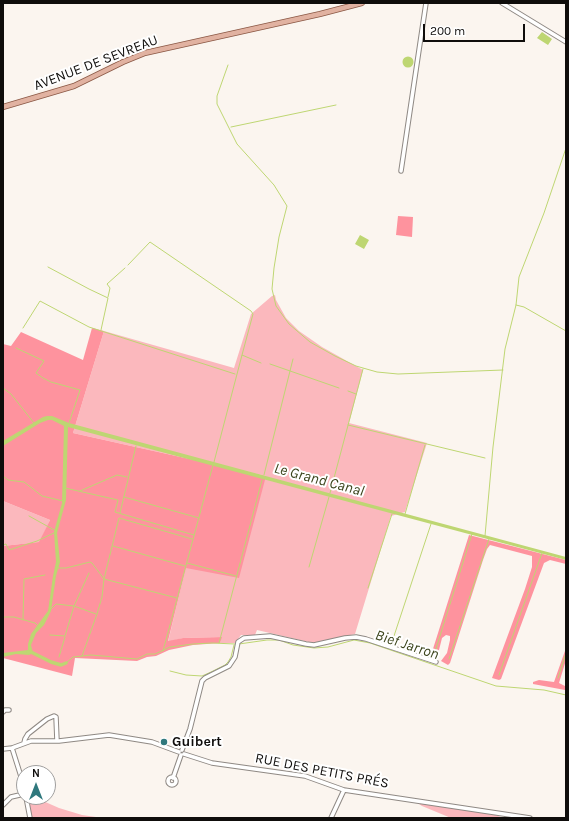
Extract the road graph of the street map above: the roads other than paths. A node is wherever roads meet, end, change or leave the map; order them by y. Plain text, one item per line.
1 (362, 3) edge
2 (426, 3) edge
3 (502, 3) edge
4 (566, 42) edge
5 (3, 107) edge
6 (401, 171) dead end
7 (436, 662) dead end
8 (9, 710) dead end
9 (3, 712) edge
10 (57, 741) junction
11 (24, 743) junction
12 (12, 748) junction
13 (3, 749) edge
14 (182, 753) junction
15 (17, 765) edge
16 (173, 778) dead end
17 (344, 790) junction
18 (16, 794) edge
19 (3, 805) edge
20 (28, 805) edge
21 (30, 818) edge
22 (331, 818) edge
23 (530, 818) edge

1 - 5 main road, AVENUE DE SEVREAU
2 - 6 street
3 - 4 street
7 - 14 street
8 - 9 street
10 - 11 street, RUE DES PETITS PRÉS
10 - 11 street
10 - 14 street, RUE DES PETITS PRÉS
11 - 12 street
12 - 13 street
12 - 15 street
14 - 16 street
14 - 17 street, RUE DES PETITS PRÉS
17 - 22 street
17 - 23 street, RUE DES PETITS PRÉS
18 - 19 street
20 - 21 street

